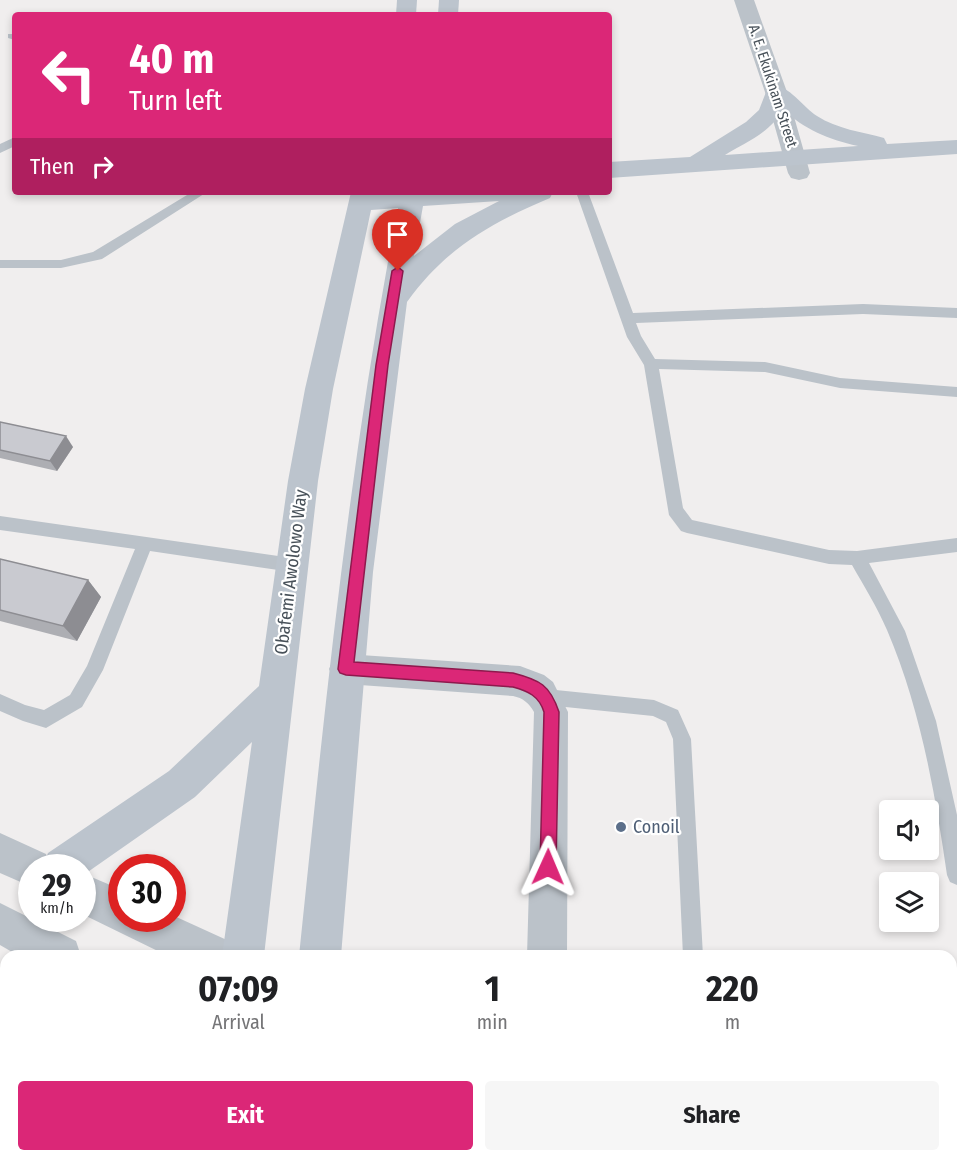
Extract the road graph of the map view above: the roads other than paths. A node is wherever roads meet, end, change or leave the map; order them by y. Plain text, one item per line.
1 (744, 0) edge
2 (776, 92) junction
3 (957, 147) edge
4 (914, 150) junction
5 (690, 165) junction
6 (798, 165) junction
7 (957, 165) edge
8 (612, 170) edge
9 (612, 185) edge
10 (196, 195) edge
11 (436, 195) edge
12 (534, 195) edge
13 (583, 195) edge
14 (412, 196) edge
15 (362, 197) edge
16 (0, 264) edge
17 (392, 303) junction
18 (957, 313) edge
19 (628, 318) junction
20 (651, 364) junction
21 (957, 392) edge
22 (0, 523) edge
23 (145, 544) junction
24 (957, 545) edge
25 (857, 558) junction
26 (292, 565) junction
27 (346, 669) junction
28 (275, 695) junction
29 (546, 697) junction
30 (0, 702) edge
31 (952, 813) edge
32 (0, 852) edge
33 (81, 854) edge
34 (18, 861) edge
35 (957, 875) edge
36 (0, 923) edge
37 (164, 932) edge
38 (50, 950) edge
39 (202, 950) edge
40 (244, 950) edge
41 (321, 950) edge
42 (546, 950) edge
43 (693, 950) edge

1 - 2 street, A. E. Ekukinam Street
2 - 4 main road
2 - 5 main road
2 - 6 street, A. E. Ekukinam Street
3 - 4 main road
4 - 6 main road
5 - 6 main road
5 - 8 main road
6 - 7 main road
6 - 9 main road
10 - 16 lane
11 - 14 main road
12 - 17 main road
13 - 19 lane
14 - 15 main road
14 - 17 main road
15 - 26 main road, Obafemi Awolowo Way
17 - 27 main road
18 - 19 lane
19 - 20 lane
20 - 21 lane
20 - 25 lane
22 - 23 lane
23 - 26 lane
23 - 30 lane
24 - 25 lane
25 - 31 lane
26 - 28 main road, Obafemi Awolowo Way
27 - 29 street
27 - 41 main road
28 - 33 main road
28 - 40 main road, Obafemi Awolowo Way
29 - 42 street
29 - 43 lane
31 - 35 lane
32 - 34 street
36 - 38 street
37 - 39 street

